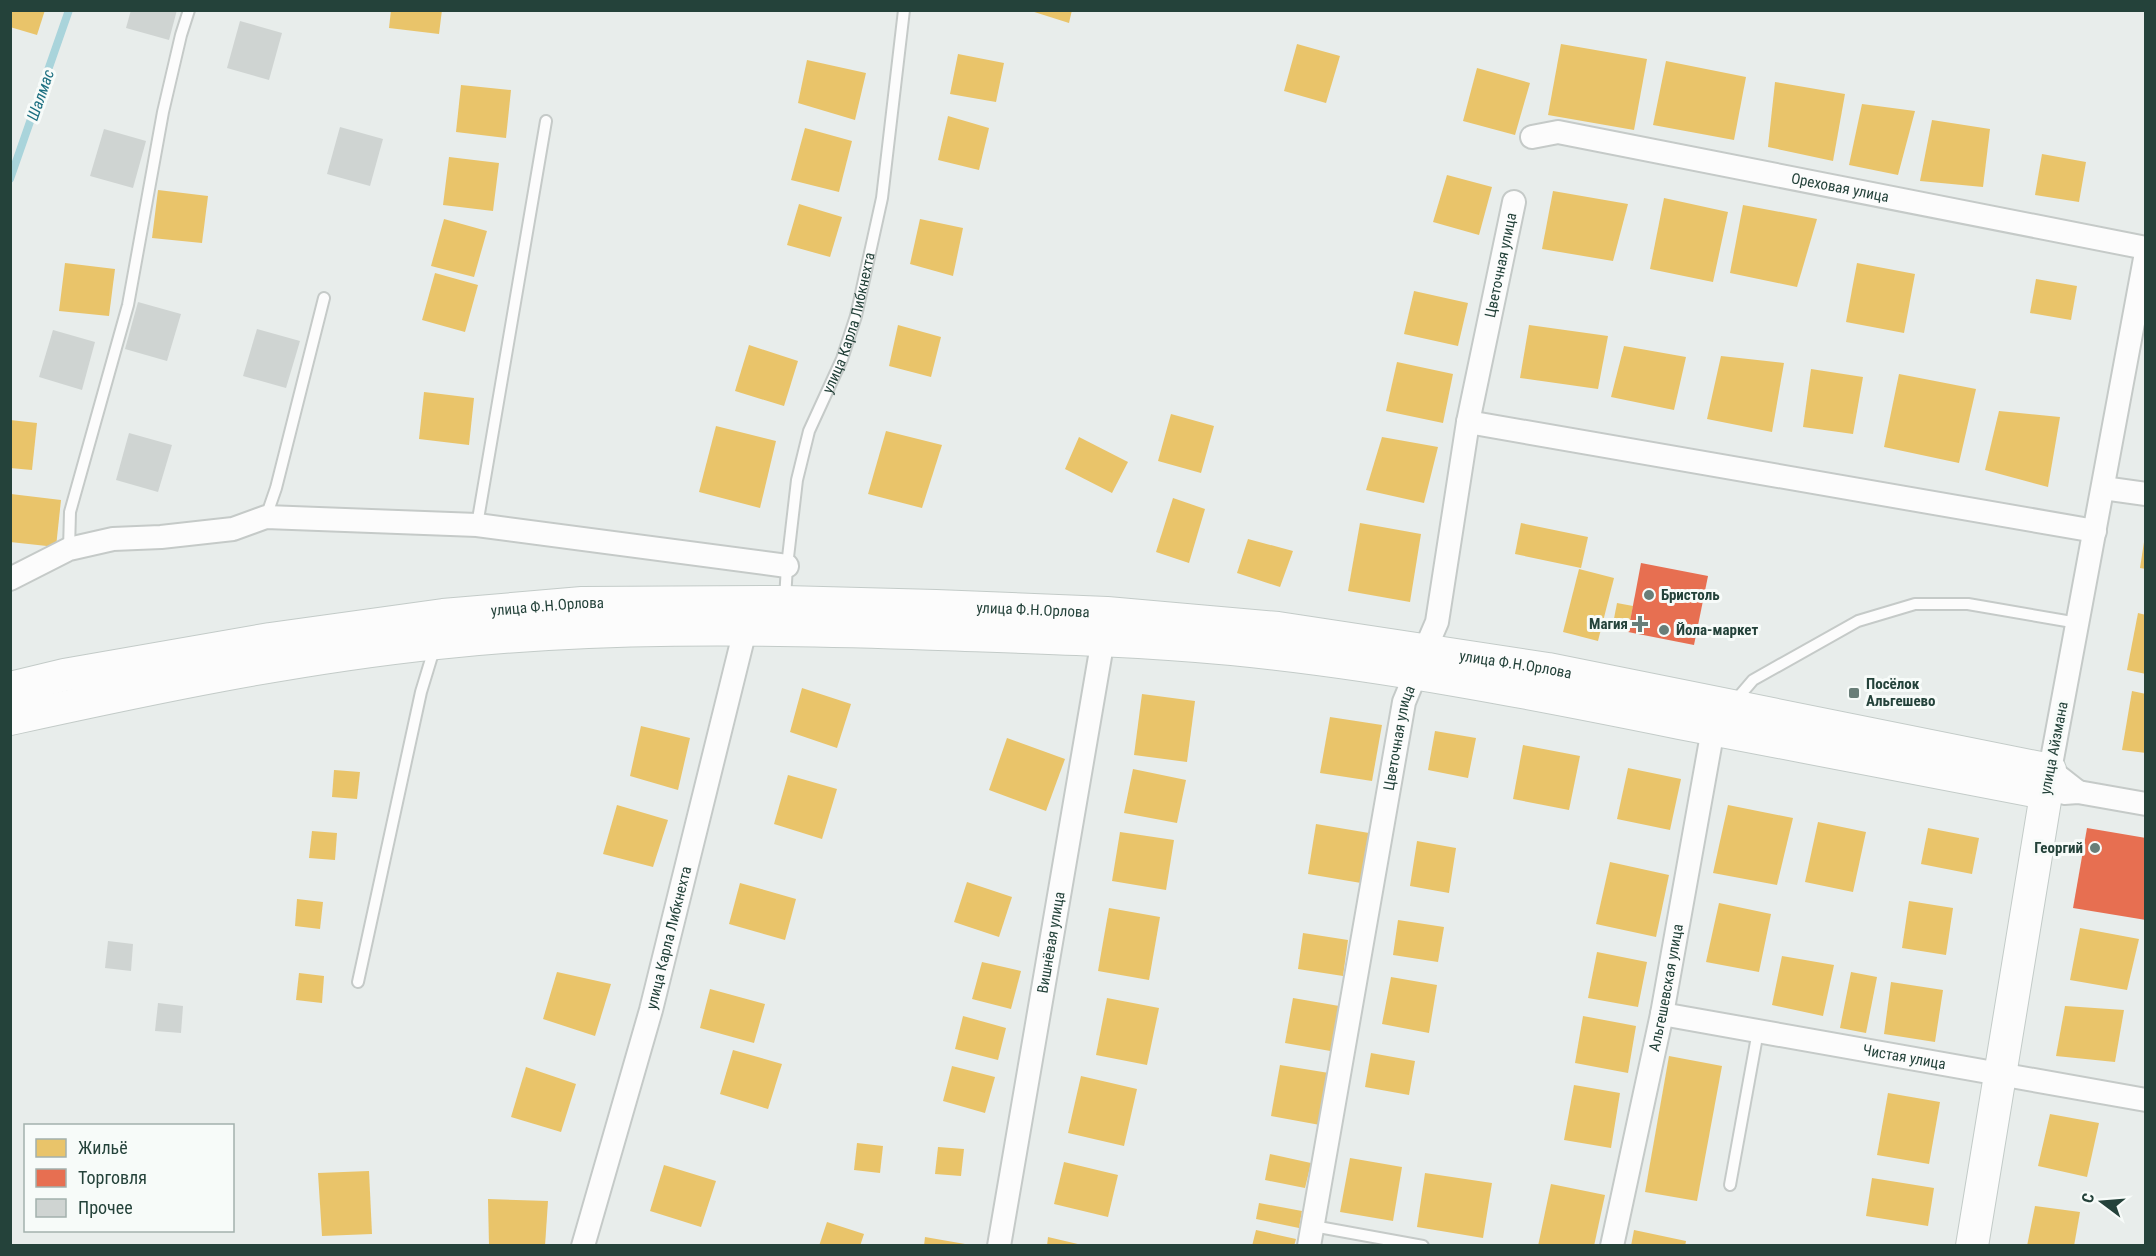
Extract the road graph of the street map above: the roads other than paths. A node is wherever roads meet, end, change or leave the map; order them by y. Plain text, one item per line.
1 (189, 10) edge
2 (904, 10) edge
3 (546, 121) dead end
4 (1532, 137) dead end
5 (1514, 202) dead end
6 (2145, 251) edge
7 (324, 298) dead end
8 (1468, 423) junction
9 (2103, 488) junction
10 (2145, 494) edge
11 (266, 517) junction
12 (477, 525) junction
13 (2095, 531) junction
14 (69, 549) junction
15 (787, 566) junction
16 (10, 579) edge
17 (745, 616) junction
18 (784, 616) junction
19 (2078, 623) junction
20 (1103, 639) junction
21 (436, 643) junction
22 (1420, 662) junction
23 (10, 688) edge
24 (1723, 717) junction
25 (10, 719) edge
26 (2048, 782) junction
27 (2145, 804) edge
28 (358, 982) dead end
29 (1662, 1014) junction
30 (1758, 1031) junction
31 (2000, 1075) junction
32 (2145, 1100) edge
33 (1730, 1185) dead end
34 (1311, 1236) edge
35 (583, 1245) edge
36 (999, 1245) edge
37 (1423, 1245) edge
38 (1612, 1245) edge
39 (1972, 1245) edge

1 - 14 lane
2 - 15 lane, улица Карла Либкнехта
3 - 12 lane
4 - 6 street, Ореховая улица
5 - 8 street, Цветочная улица
6 - 9 street, улица Айзмана
7 - 11 lane
8 - 13 street
8 - 22 street, Цветочная улица
9 - 10 street
9 - 13 street, улица Айзмана
11 - 12 street
11 - 14 street
12 - 15 street
13 - 19 street, улица Айзмана
14 - 16 street
15 - 18 lane, улица Карла Либкнехта
17 - 18 street, улица Ф.Н.Орлова
17 - 21 street, улица Ф.Н.Орлова
17 - 23 street, улица Ф.Н.Орлова
17 - 35 street, улица Карла Либкнехта
18 - 20 street, улица Ф.Н.Орлова
18 - 22 street, улица Ф.Н.Орлова
19 - 24 lane
19 - 26 street, улица Айзмана
20 - 22 street, улица Ф.Н.Орлова
20 - 36 street, Вишнёвая улица
21 - 25 street, улица Ф.Н.Орлова
21 - 28 lane
22 - 24 street, улица Ф.Н.Орлова
22 - 34 street, Цветочная улица
24 - 26 street, улица Ф.Н.Орлова
24 - 29 street, Альгешевская улица
26 - 27 street
26 - 31 street, улица Айзмана
29 - 30 street, Чистая улица
29 - 38 street, Альгешевская улица
30 - 31 street, Чистая улица
30 - 33 lane
31 - 32 street, Чистая улица
31 - 39 street, улица Айзмана
34 - 37 lane

